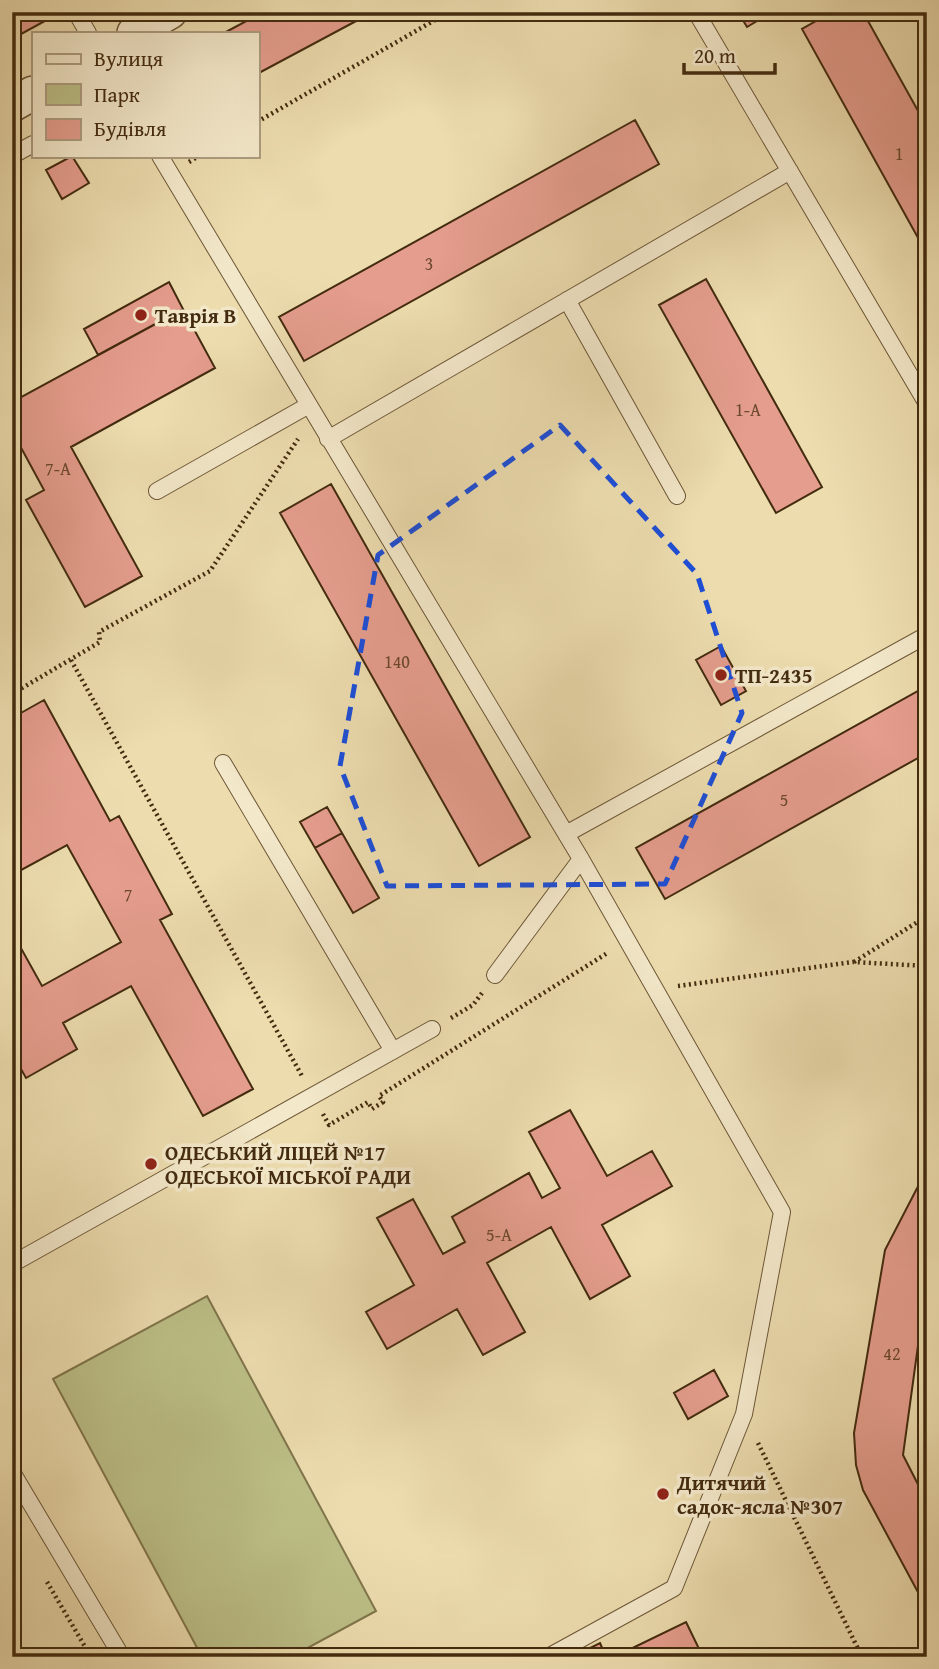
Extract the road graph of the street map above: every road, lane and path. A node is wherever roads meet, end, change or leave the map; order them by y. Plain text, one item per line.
1 (76, 12) edge
2 (170, 12) edge
3 (449, 12) edge
4 (696, 12) edge
5 (87, 32) edge
6 (136, 32) edge
7 (32, 94) edge
8 (12, 105) edge
9 (259, 121) edge
10 (32, 145) edge
11 (12, 153) edge
12 (161, 158) edge
13 (790, 171) junction
14 (567, 300) junction
15 (927, 404) edge
16 (311, 410) junction
17 (328, 439) junction
18 (157, 491) dead end
19 (677, 496) dead end
20 (927, 635) edge
21 (71, 660) junction
22 (12, 694) edge
23 (223, 763) dead end
24 (566, 834) junction
25 (581, 859) junction
26 (927, 916) edge
27 (629, 940) junction
28 (853, 962) junction
29 (927, 966) edge
30 (495, 975) dead end
31 (657, 989) junction
32 (473, 1005) dead end
33 (464, 1011) dead end
34 (432, 1029) dead end
35 (393, 1051) junction
36 (313, 1096) junction
37 (12, 1264) edge
38 (744, 1414) junction
39 (12, 1472) edge
40 (45, 1578) dead end
41 (91, 1657) edge
42 (122, 1657) edge
43 (548, 1657) edge
44 (862, 1657) edge

1 - 5 lane
2 - 6 street
3 - 9 path
4 - 13 lane
7 - 8 street
10 - 11 lane
12 - 16 lane
13 - 14 lane
13 - 15 lane
14 - 17 lane
14 - 19 lane
16 - 17 lane
16 - 18 lane
16 - 21 path
17 - 24 lane
20 - 24 lane
21 - 22 path
21 - 36 path
23 - 35 lane
24 - 25 lane
25 - 27 lane
25 - 30 lane
26 - 28 path
27 - 31 lane
27 - 36 path
28 - 29 path
28 - 31 path
31 - 38 lane
32 - 33 path
34 - 35 lane
35 - 36 lane
36 - 37 lane
38 - 43 lane
38 - 44 path
39 - 42 lane
40 - 41 path

